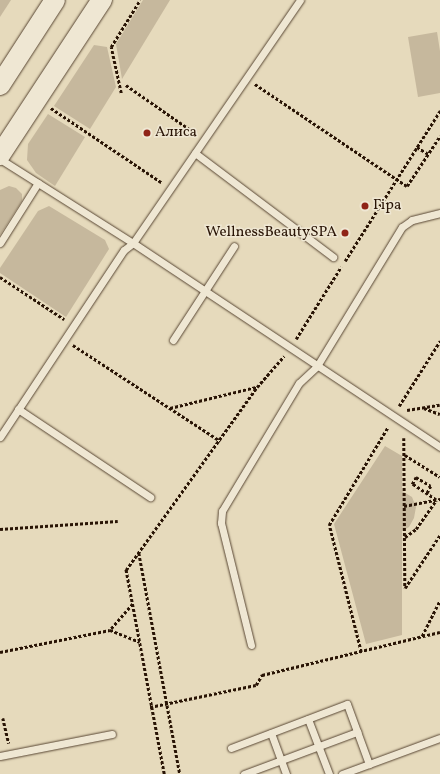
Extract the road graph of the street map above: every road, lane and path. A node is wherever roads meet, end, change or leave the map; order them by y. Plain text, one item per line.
1 (55, 0) edge
2 (102, 0) edge
3 (140, 0) edge
4 (300, 0) edge
5 (247, 79) junction
6 (0, 85) edge
7 (126, 85) dead end
8 (121, 93) dead end
9 (49, 107) dead end
10 (440, 111) edge
11 (196, 133) dead end
12 (440, 136) edge
13 (417, 147) junction
14 (195, 153) junction
15 (428, 154) junction
16 (0, 156) edge
17 (0, 159) edge
18 (396, 179) junction
19 (38, 184) junction
20 (171, 188) junction
21 (440, 213) edge
22 (0, 243) edge
23 (133, 243) junction
24 (234, 246) dead end
25 (333, 257) dead end
26 (0, 277) edge
27 (205, 292) junction
28 (66, 321) dead end
29 (64, 339) junction
30 (173, 340) dead end
31 (440, 341) edge
32 (290, 348) junction
33 (317, 366) junction
34 (257, 387) junction
35 (170, 408) junction
36 (423, 408) dead end
37 (18, 409) junction
38 (440, 414) edge
39 (394, 417) junction
40 (390, 425) junction
41 (395, 429) dead end
42 (400, 432) dead end
43 (0, 437) edge
44 (220, 441) junction
45 (440, 447) edge
46 (404, 454) junction
47 (440, 477) edge
48 (427, 494) junction
49 (150, 497) dead end
50 (440, 499) edge
51 (436, 500) junction
52 (404, 506) junction
53 (118, 521) dead end
54 (0, 529) edge
55 (440, 535) edge
56 (405, 537) junction
57 (139, 552) junction
58 (440, 600) edge
59 (133, 604) junction
60 (110, 630) junction
61 (440, 632) edge
62 (422, 636) junction
63 (140, 642) junction
64 (251, 645) dead end
65 (0, 652) edge
66 (361, 652) junction
67 (166, 704) junction
68 (150, 707) junction
69 (3, 718) dead end
70 (308, 719) junction
71 (357, 732) junction
72 (271, 733) junction
73 (112, 734) dead end
74 (440, 738) edge
75 (318, 746) junction
76 (231, 748) dead end
77 (11, 754) junction
78 (0, 756) edge
79 (281, 760) junction
80 (369, 764) junction
81 (164, 774) edge
82 (180, 774) edge
83 (244, 774) edge
84 (286, 774) edge
85 (329, 774) edge
86 (342, 774) edge

1 - 6 main road
2 - 16 main road
3 - 8 path
4 - 5 lane
5 - 14 lane
5 - 18 path
7 - 11 path
9 - 20 path
10 - 13 path
12 - 15 path
13 - 15 path
13 - 18 path
14 - 20 lane
14 - 25 lane
15 - 18 path
17 - 19 lane
18 - 32 path
19 - 22 lane
19 - 23 lane
20 - 23 lane
21 - 33 lane
23 - 27 lane
23 - 29 lane
24 - 27 lane
26 - 28 path
27 - 30 lane
27 - 32 lane
29 - 35 path
29 - 37 lane
31 - 39 path
32 - 33 lane
32 - 34 path
33 - 39 lane
33 - 64 lane
34 - 35 path
34 - 44 path
35 - 44 path
36 - 38 path
37 - 43 lane
37 - 49 lane
39 - 40 path
39 - 45 lane
40 - 41 path
40 - 66 path
42 - 46 path
44 - 57 path
46 - 47 path
46 - 52 path
48 - 48 path
48 - 51 path
50 - 51 path
51 - 52 path
51 - 56 path
52 - 56 path
53 - 54 path
55 - 56 path
57 - 59 path
57 - 67 path
58 - 62 path
59 - 60 path
59 - 63 path
60 - 63 path
60 - 65 path
61 - 62 path
62 - 66 path
63 - 68 path
66 - 67 path
67 - 68 path
67 - 82 path
68 - 81 path
69 - 77 path
70 - 71 lane
70 - 72 lane
70 - 75 lane
71 - 75 lane
71 - 80 lane
72 - 76 lane
72 - 79 lane
73 - 77 lane
74 - 80 lane
75 - 79 lane
75 - 85 lane
77 - 78 lane
79 - 83 lane
79 - 84 lane
80 - 86 lane

